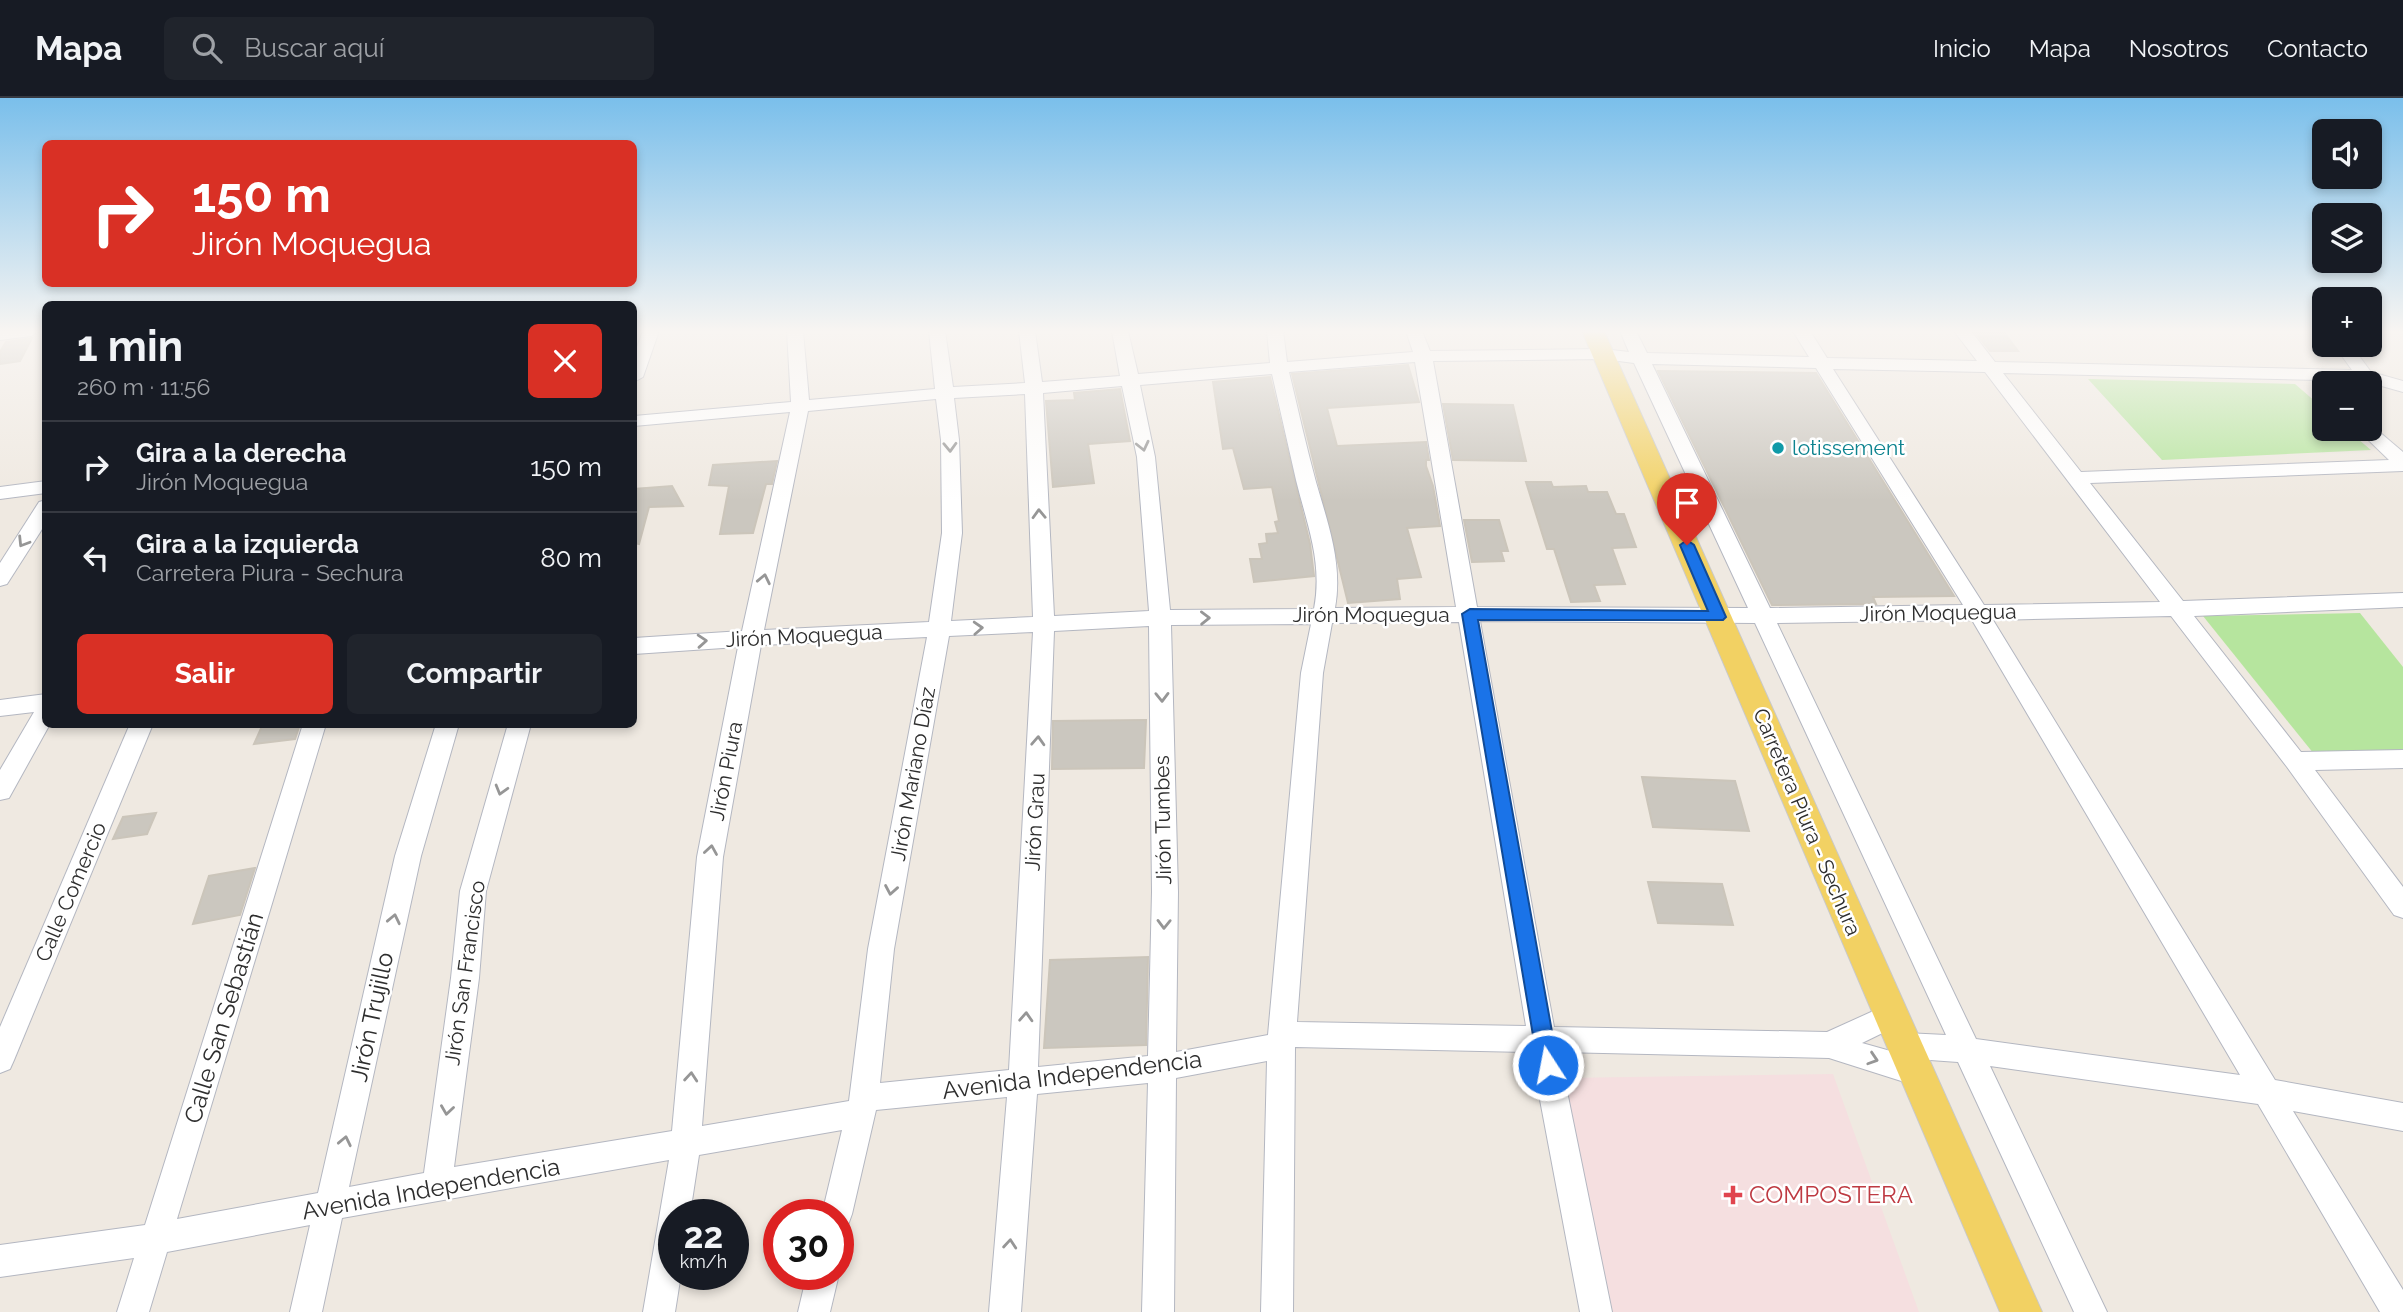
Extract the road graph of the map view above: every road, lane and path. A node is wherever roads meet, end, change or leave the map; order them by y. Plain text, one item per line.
1 (799, 388) edge
2 (945, 388) edge
3 (1034, 388) junction
4 (1038, 388) edge
5 (1130, 388) edge
6 (1284, 388) edge
7 (1428, 388) edge
8 (1618, 388) edge
9 (1654, 388) edge
10 (1837, 388) edge
11 (2005, 388) edge
12 (946, 393) junction
13 (800, 407) junction
14 (637, 421) edge
15 (2379, 441) edge
16 (2403, 463) edge
17 (2076, 478) junction
18 (42, 488) edge
19 (0, 493) edge
20 (42, 512) edge
21 (0, 579) edge
22 (2403, 600) edge
23 (2176, 609) junction
24 (1978, 612) junction
25 (1470, 614) junction
26 (1323, 615) junction
27 (1764, 616) junction
28 (1718, 617) junction
29 (1160, 618) junction
30 (1044, 624) junction
31 (939, 629) junction
32 (751, 638) junction
33 (637, 646) edge
34 (42, 703) edge
35 (0, 708) edge
36 (42, 718) edge
37 (140, 728) edge
38 (314, 728) edge
39 (447, 728) edge
40 (519, 728) edge
41 (2403, 759) edge
42 (2295, 761) junction
43 (0, 792) edge
44 (2403, 907) edge
45 (1891, 1015) junction
46 (1542, 1037) junction
47 (1281, 1040) junction
48 (1829, 1045) junction
49 (1968, 1051) junction
50 (0, 1060) edge
51 (1911, 1060) junction
52 (1161, 1068) junction
53 (1023, 1083) junction
54 (2266, 1092) junction
55 (2304, 1099) junction
56 (862, 1105) junction
57 (2403, 1106) edge
58 (2403, 1117) edge
59 (686, 1145) junction
60 (437, 1185) junction
61 (677, 1199) edge
62 (840, 1199) edge
63 (330, 1207) junction
64 (155, 1239) junction
65 (0, 1261) edge
66 (663, 1290) edge
67 (819, 1290) edge
68 (133, 1312) edge
69 (306, 1312) edge
70 (659, 1312) edge
71 (814, 1312) edge
72 (1005, 1312) edge
73 (1158, 1312) edge
74 (1277, 1312) edge
75 (1596, 1312) edge
76 (2021, 1312) edge
77 (2091, 1312) edge
78 (2398, 1312) edge

1 - 13 street, Jirón Piura
2 - 12 street, Jirón Mariano Díaz
3 - 4 street
3 - 12 street
30 -> 3 street, Jirón Grau
5 -> 29 street, Jirón Tumbes
6 - 26 street
7 - 25 street
8 - 28 main road, Carretera Piura - Sechura
9 - 27 street
10 - 24 street
11 - 17 street
12 - 13 street
12 -> 31 street, Jirón Mariano Díaz
13 - 14 street
32 -> 13 street, Jirón Piura
15 - 16 street
16 - 17 street
17 - 23 street
18 - 19 street
20 -> 21 street
22 - 23 street, Jirón Moquegua
23 - 24 street, Jirón Moquegua
23 - 42 street
24 - 27 street, Jirón Moquegua
24 - 54 street
25 - 26 street, Jirón Moquegua
25 - 28 street, Jirón Moquegua
25 - 46 street
29 -> 26 street, Jirón Moquegua
26 - 47 street
27 - 28 street, Jirón Moquegua
27 - 49 street
28 - 45 main road, Carretera Piura - Sechura
29 - 30 street, Jirón Moquegua
29 -> 52 street, Jirón Tumbes
31 -> 30 street, Jirón Moquegua
53 -> 30 street, Jirón Grau
31 - 32 street, Jirón Moquegua
31 -> 56 street, Jirón Mariano Díaz
33 -> 32 street, Jirón Moquegua
59 -> 32 street, Jirón Piura
34 - 35 street
36 - 43 street
37 - 50 street, Calle Comercio
38 - 64 street, Calle San Sebastián
63 -> 39 street, Jirón Trujillo
40 -> 60 street, Jirón San Francisco
41 - 42 street
42 - 44 street
45 - 48 street, Avenida Independencia
45 - 51 main road, Carretera Piura - Sechura
46 - 47 street, Avenida Independencia
46 - 48 street, Avenida Independencia
46 - 75 street
47 - 52 street, Avenida Independencia
47 - 74 street
48 -> 51 street, Avenida Independencia
49 - 51 street, Avenida Independencia
49 - 54 street, Avenida Independencia
49 - 77 street
51 - 76 main road, Carretera Piura - Sechura
52 - 53 street, Avenida Independencia
52 - 73 street, Jirón Tumbes
53 - 56 street, Avenida Independencia
72 -> 53 street, Jirón Grau
54 - 55 street, Avenida Independencia
54 - 78 street
55 - 57 street
55 - 58 street
56 - 59 street, Avenida Independencia
56 - 62 street, Jirón Mariano Díaz
59 - 60 street, Avenida Independencia
59 - 61 street, Jirón Piura
60 - 63 street, Avenida Independencia
63 - 64 street, Avenida Independencia
63 - 69 street, Jirón Trujillo
64 - 65 street, Avenida Independencia
64 - 68 street, Calle San Sebastián
66 - 70 street
67 - 71 street

